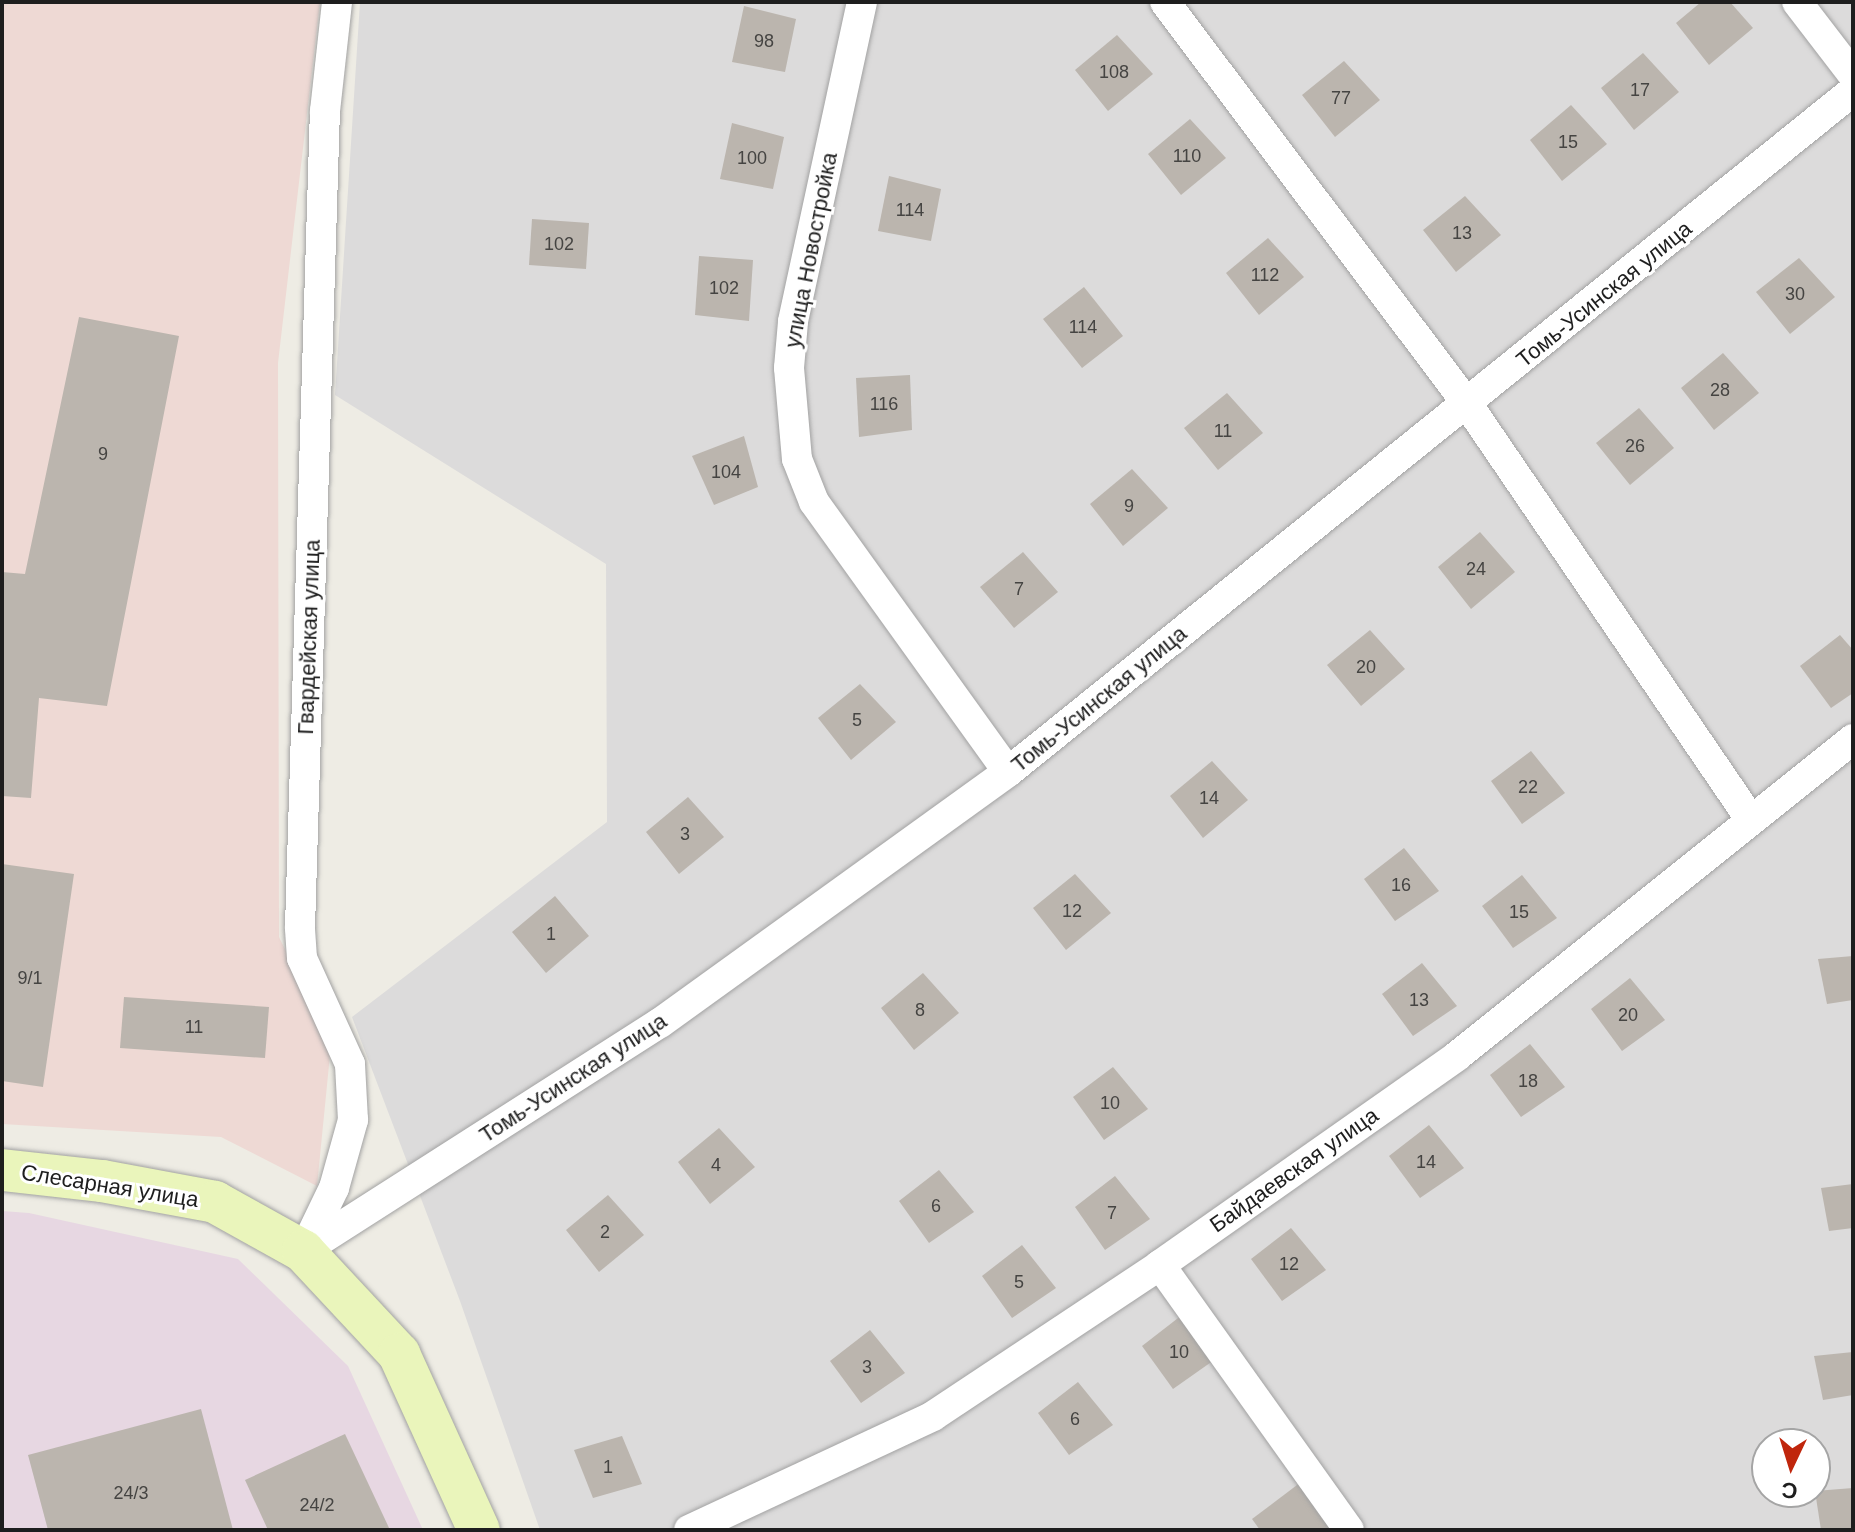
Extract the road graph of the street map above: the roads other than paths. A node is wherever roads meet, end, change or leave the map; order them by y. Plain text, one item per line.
1 (337, 2) edge
2 (862, 2) edge
3 (1165, 2) edge
4 (1797, 2) edge
5 (1853, 75) edge
6 (1853, 91) edge
7 (1468, 405) junction
8 (1853, 739) edge
9 (1008, 772) junction
10 (1751, 820) junction
11 (2, 1170) edge
12 (303, 1251) junction
13 (1160, 1265) junction
14 (479, 1530) edge
15 (689, 1530) edge
16 (1349, 1530) edge

1 - 12 street, Гвардейская улица
2 - 9 street, улица Новостройка
3 - 7 street
4 - 5 street
6 - 7 street, Томь-Усинская улица
7 - 9 street, Томь-Усинская улица
7 - 10 street
8 - 10 street, Байдаевская улица
9 - 12 street, Томь-Усинская улица
10 - 13 street, Байдаевская улица
11 - 12 main road, Слесарная улица
12 - 14 main road, Слесарная улица
13 - 15 street, Байдаевская улица
13 - 16 street

